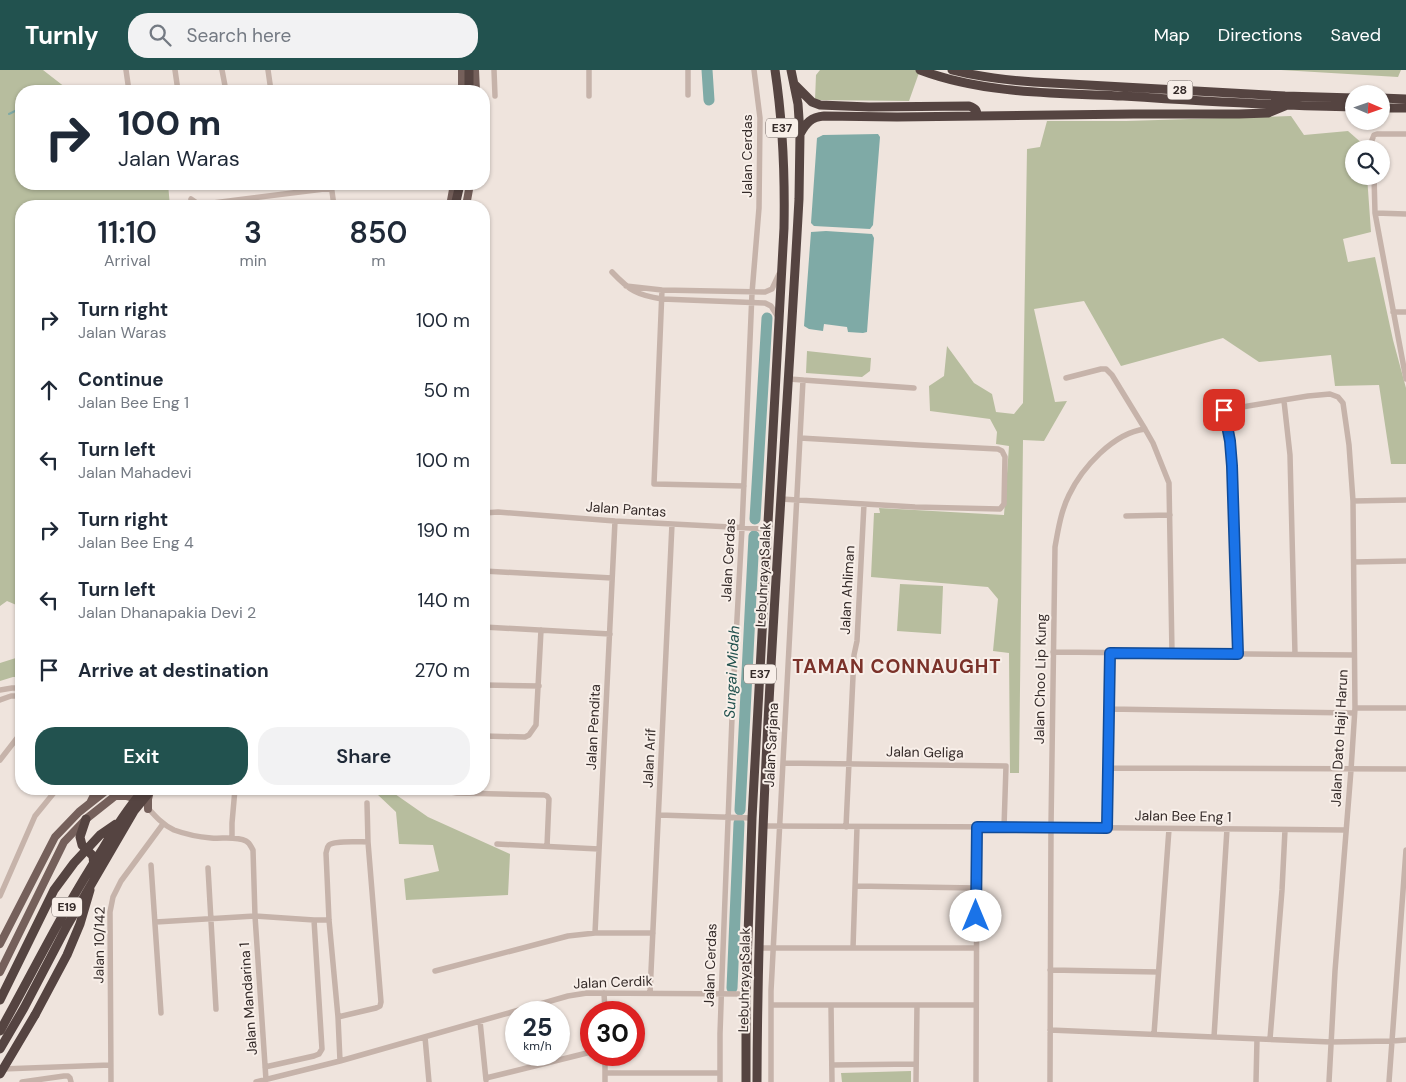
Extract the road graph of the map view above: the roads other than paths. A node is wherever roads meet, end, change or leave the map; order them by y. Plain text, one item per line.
1 (126, 70) edge
2 (175, 70) edge
3 (222, 70) edge
4 (268, 70) edge
5 (462, 70) edge
6 (468, 70) edge
7 (475, 70) edge
8 (494, 70) edge
9 (588, 70) edge
10 (688, 70) edge
11 (754, 70) edge
12 (775, 70) edge
13 (791, 70) edge
14 (920, 70) edge
15 (952, 70) edge
16 (794, 84) junction
17 (128, 85) edge
18 (177, 85) edge
19 (225, 85) edge
20 (270, 85) edge
21 (462, 85) edge
22 (468, 85) edge
23 (476, 85) edge
24 (1007, 85) junction
25 (688, 95) dead end
26 (495, 96) dead end
27 (589, 96) dead end
28 (1345, 98) edge
29 (1390, 98) edge
30 (1406, 99) edge
31 (1287, 105) junction
32 (1345, 107) edge
33 (1390, 108) edge
34 (1406, 108) edge
35 (977, 116) junction
36 (800, 134) junction
37 (1406, 134) edge
38 (1372, 140) edge
39 (1374, 185) edge
40 (303, 190) edge
41 (234, 200) edge
42 (1375, 213) junction
43 (1406, 214) edge
44 (782, 266) junction
45 (612, 272) dead end
46 (624, 286) junction
47 (662, 290) junction
48 (752, 293) junction
49 (662, 299) junction
50 (752, 302) junction
51 (1393, 312) junction
52 (1406, 312) edge
53 (779, 319) junction
54 (789, 378) junction
55 (1066, 378) dead end
56 (1406, 378) edge
57 (803, 380) junction
58 (914, 388) dead end
59 (1284, 401) junction
60 (1145, 429) junction
61 (800, 438) junction
62 (744, 486) junction
63 (781, 499) junction
64 (797, 500) junction
65 (1406, 500) edge
66 (1353, 501) junction
67 (864, 504) junction
68 (490, 513) edge
69 (1170, 515) junction
70 (1126, 516) dead end
71 (615, 521) junction
72 (672, 524) junction
73 (742, 528) junction
74 (767, 529) junction
75 (1406, 561) edge
76 (1354, 562) junction
77 (490, 571) edge
78 (612, 578) junction
79 (490, 627) edge
80 (541, 630) junction
81 (610, 634) junction
82 (1053, 652) junction
83 (1110, 653) junction
84 (1172, 653) junction
85 (1238, 654) junction
86 (1295, 654) junction
87 (1354, 654) junction
88 (490, 685) edge
89 (539, 686) junction
90 (15, 688) edge
91 (0, 690) edge
92 (15, 696) edge
93 (0, 700) edge
94 (1406, 708) edge
95 (1109, 709) junction
96 (1354, 710) junction
97 (490, 736) edge
98 (15, 741) edge
99 (0, 760) edge
100 (783, 763) junction
101 (850, 764) junction
102 (1108, 768) junction
103 (1406, 769) edge
104 (1352, 770) junction
105 (490, 794) edge
106 (52, 795) edge
107 (94, 795) edge
108 (101, 795) edge
109 (138, 795) edge
110 (138, 795) edge
111 (144, 795) edge
112 (146, 795) edge
113 (149, 795) edge
114 (235, 795) edge
115 (115, 796) joint
116 (141, 800) junction
117 (91, 803) junction
118 (367, 803) dead end
119 (148, 809) junction
120 (134, 811) junction
121 (658, 815) junction
122 (727, 817) junction
123 (752, 818) junction
124 (86, 819) junction
125 (163, 824) junction
126 (762, 826) junction
127 (780, 826) junction
128 (846, 827) junction
129 (857, 827) junction
130 (977, 827) junction
131 (1004, 827) junction
132 (1051, 827) junction
133 (1107, 828) junction
134 (1169, 828) junction
135 (1227, 829) junction
136 (1285, 830) junction
137 (1346, 830) junction
138 (232, 838) junction
139 (368, 842) junction
140 (497, 844) dead end
141 (547, 846) junction
142 (599, 849) junction
143 (1406, 850) edge
144 (151, 865) dead end
145 (208, 868) dead end
146 (855, 886) junction
147 (976, 888) junction
148 (0, 896) edge
149 (255, 916) junction
150 (211, 919) junction
151 (314, 920) junction
152 (329, 920) junction
153 (156, 922) junction
154 (595, 933) junction
155 (653, 933) junction
156 (0, 944) edge
157 (758, 948) junction
158 (774, 948) junction
159 (852, 948) junction
160 (976, 948) junction
161 (1050, 970) junction
162 (435, 971) dead end
163 (0, 972) edge
164 (1158, 972) junction
165 (604, 993) junction
166 (650, 993) junction
167 (720, 994) junction
168 (746, 994) junction
169 (0, 1000) edge
170 (604, 1001) edge
171 (771, 1005) junction
172 (831, 1005) junction
173 (917, 1005) junction
174 (976, 1005) junction
175 (216, 1009) dead end
176 (161, 1013) dead end
177 (338, 1017) junction
178 (480, 1021) junction
179 (1050, 1030) junction
180 (0, 1031) edge
181 (1154, 1034) junction
182 (425, 1037) junction
183 (1214, 1037) junction
184 (1257, 1038) junction
185 (1270, 1039) junction
186 (1406, 1040) edge
187 (1392, 1041) junction
188 (1331, 1042) junction
189 (0, 1049) edge
190 (580, 1055) edge
191 (340, 1061) junction
192 (916, 1064) junction
193 (110, 1065) junction
194 (832, 1065) junction
195 (605, 1066) edge
196 (266, 1067) junction
197 (0, 1069) edge
198 (605, 1073) junction
199 (720, 1073) junction
200 (0, 1074) edge
201 (266, 1080) junction
202 (486, 1080) edge
203 (22, 1082) edge
204 (71, 1082) edge
205 (111, 1082) edge
206 (256, 1082) edge
207 (429, 1082) edge
208 (606, 1082) edge
209 (720, 1082) edge
210 (746, 1082) edge
211 (757, 1082) edge
212 (771, 1082) edge
213 (832, 1082) edge
214 (916, 1082) edge
215 (976, 1082) edge
216 (1050, 1082) edge
217 (1256, 1082) edge
218 (1329, 1082) edge
219 (1389, 1082) edge

1 - 17 street
2 - 18 street
3 - 19 street
4 - 20 street
5 - 21 main road
6 - 22 highway
7 - 23 main road
8 - 26 street
9 - 27 street
10 - 25 street
11 - 48 street, Jalan Cerdas
12 - 44 highway, Lebuhraya Salak / E37
13 - 16 highway, Lebuhraya Salak / E37
14 - 24 highway, 28
15 - 24 highway, 28
16 - 35 highway
16 - 36 highway, Lebuhraya Salak / E37
24 - 28 highway, 28
24 - 31 highway, 28
29 - 30 highway
31 - 32 highway, 28
31 - 35 highway
33 - 34 highway
35 - 36 highway
36 - 54 highway, Lebuhraya Salak / E37
37 - 38 street
39 - 42 street
40 - 41 street
42 - 43 street
42 - 51 street
44 - 48 street
44 - 53 highway, Lebuhraya Salak / E37
45 - 46 street
46 - 47 street
46 - 49 street
47 - 48 street
47 - 49 street
48 - 50 street, Jalan Cerdas
49 - 50 street
49 - 62 street
50 - 53 street
50 - 62 street, Jalan Cerdas
51 - 52 street
51 - 56 street
53 - 74 highway, Lebuhraya Salak / E37
54 - 57 street
54 - 63 highway, Lebuhraya Salak / E37
55 - 60 street
57 - 58 street
57 - 61 street, Jalan Sarjana
59 - 66 street, Jalan Dato Haji Harun
59 - 85 street
59 - 86 street
60 - 69 street
60 - 82 street, Jalan Choo Lip Kung
61 - 64 street, Jalan Sarjana
61 - 67 street
62 - 73 street, Jalan Cerdas
63 - 64 street
63 - 126 highway, Lebuhraya Salak / E37
64 - 67 street
64 - 100 street, Jalan Sarjana
65 - 66 street
66 - 76 street, Jalan Dato Haji Harun
67 - 101 street, Jalan Ahliman
68 - 71 street, Jalan Pantas
69 - 70 street
69 - 84 street
71 - 72 street, Jalan Pantas
71 - 78 street, Jalan Pendita
72 - 73 street, Jalan Pantas
72 - 121 street, Jalan Arif
73 - 74 street, Jalan Pantas
73 - 122 street, Jalan Cerdas
74 - 123 highway, Lebuhraya Salak / E37
75 - 76 street
76 - 87 street, Jalan Dato Haji Harun
77 - 78 street
78 - 81 street, Jalan Pendita
79 - 80 street
80 - 81 street
80 - 89 street
81 - 142 street, Jalan Pendita
82 - 83 street
82 - 132 street, Jalan Choo Lip Kung
83 - 84 street
83 - 95 street
84 - 85 street
85 - 86 street
86 - 87 street
87 - 96 street, Jalan Dato Haji Harun
88 - 89 street
89 - 97 street
90 - 91 street
92 - 93 street
94 - 96 street
95 - 96 street
95 - 102 street
96 - 104 street, Jalan Dato Haji Harun
98 - 99 street
100 - 101 street, Jalan Geliga
100 - 127 street, Jalan Sarjana
101 - 128 street, Jalan Ahliman
101 - 131 street, Jalan Geliga
102 - 104 street
102 - 133 street
103 - 104 street
104 - 137 street, Jalan Dato Haji Harun
105 - 141 street
106 - 148 street
107 - 117 main road
108 - 117 main road
109 - 116 street, Jalan Mandarina 1
110 - 180 highway, E19, bridge
111 - 119 street, Jalan Mandarina 1
112 - 120 highway, E19, bridge
113 - 119 main road
114 - 138 street
115 - 116 main road
115 - 124 main road
116 - 119 street, Jalan Mandarina 1
117 - 156 main road
118 - 139 street
119 - 125 street, Jalan Mandarina 1
120 - 169 highway, bridge
120 - 189 highway, E19, bridge
121 - 122 street
121 - 155 street, Jalan Arif
122 - 123 street
122 - 167 street, Jalan Cerdas
123 - 168 highway, Lebuhraya Salak / E37
124 - 163 main road
124 - 200 highway, bridge
125 - 138 street, Jalan Mandarina 1
125 - 193 street, Jalan 10/142
126 - 127 street, Jalan Bee Eng 1
126 - 157 highway, Lebuhraya Salak / E37
127 - 128 street, Jalan Bee Eng 1
127 - 158 street, Jalan Sarjana
128 - 129 street, Jalan Bee Eng 1
129 - 130 street, Jalan Bee Eng 1
129 - 146 street
130 - 131 street, Jalan Bee Eng 1
130 - 147 street
131 - 132 street, Jalan Bee Eng 1
132 - 133 street, Jalan Bee Eng 1
132 - 161 street, Jalan Choo Lip Kung
133 - 134 street, Jalan Bee Eng 1
134 - 135 street, Jalan Bee Eng 1
134 - 164 street
135 - 136 street, Jalan Bee Eng 1
135 - 183 street
136 - 137 street, Jalan Bee Eng 1
136 - 185 street
137 - 188 street, Jalan Dato Haji Harun
138 - 149 street, Jalan Mandarina 1
139 - 152 street
139 - 177 street
140 - 141 street
141 - 142 street
142 - 154 street, Jalan Pendita
143 - 187 street
144 - 153 street
145 - 150 street
146 - 147 street
146 - 159 street
147 - 160 street
149 - 150 street
149 - 151 street
149 - 196 street, Jalan Mandarina 1
150 - 153 street
150 - 175 street
151 - 152 street
151 - 196 street
152 - 177 street
153 - 176 street
154 - 155 street
154 - 162 street
155 - 166 street, Jalan Arif
157 - 158 street
157 - 211 highway, Lebuhraya Salak / E37
158 - 159 street
158 - 171 street, Jalan Sarjana
159 - 160 street
160 - 174 street
161 - 164 street
161 - 179 street, Jalan Choo Lip Kung
164 - 181 street
165 - 166 street, Jalan Cerdik
165 - 170 street
165 - 178 street, Jalan Cerdik
166 - 167 street, Jalan Cerdik
167 - 168 street, Jalan Cerdik
167 - 199 street, Jalan Cerdas
168 - 210 highway, Lebuhraya Salak / E37
171 - 172 street
171 - 212 street, Jalan Sarjana
172 - 173 street
172 - 194 street
173 - 174 street
173 - 192 street
174 - 215 street
177 - 191 street
178 - 182 street, Jalan Cerdik
178 - 202 street
179 - 181 street
179 - 216 street, Jalan Choo Lip Kung
181 - 183 street
182 - 191 street
182 - 207 street
183 - 184 street
184 - 185 street
184 - 217 street
185 - 188 street
186 - 187 street
187 - 188 street
187 - 219 street
188 - 218 street, Jalan Dato Haji Harun
190 - 202 street
191 - 201 street
192 - 194 street
192 - 214 street
193 - 197 street
193 - 205 street, Jalan 10/142
194 - 213 street
195 - 198 street
196 - 201 street, Jalan Mandarina 1
198 - 199 street
198 - 208 street
199 - 209 street, Jalan Cerdas
201 - 206 street
203 - 204 street

